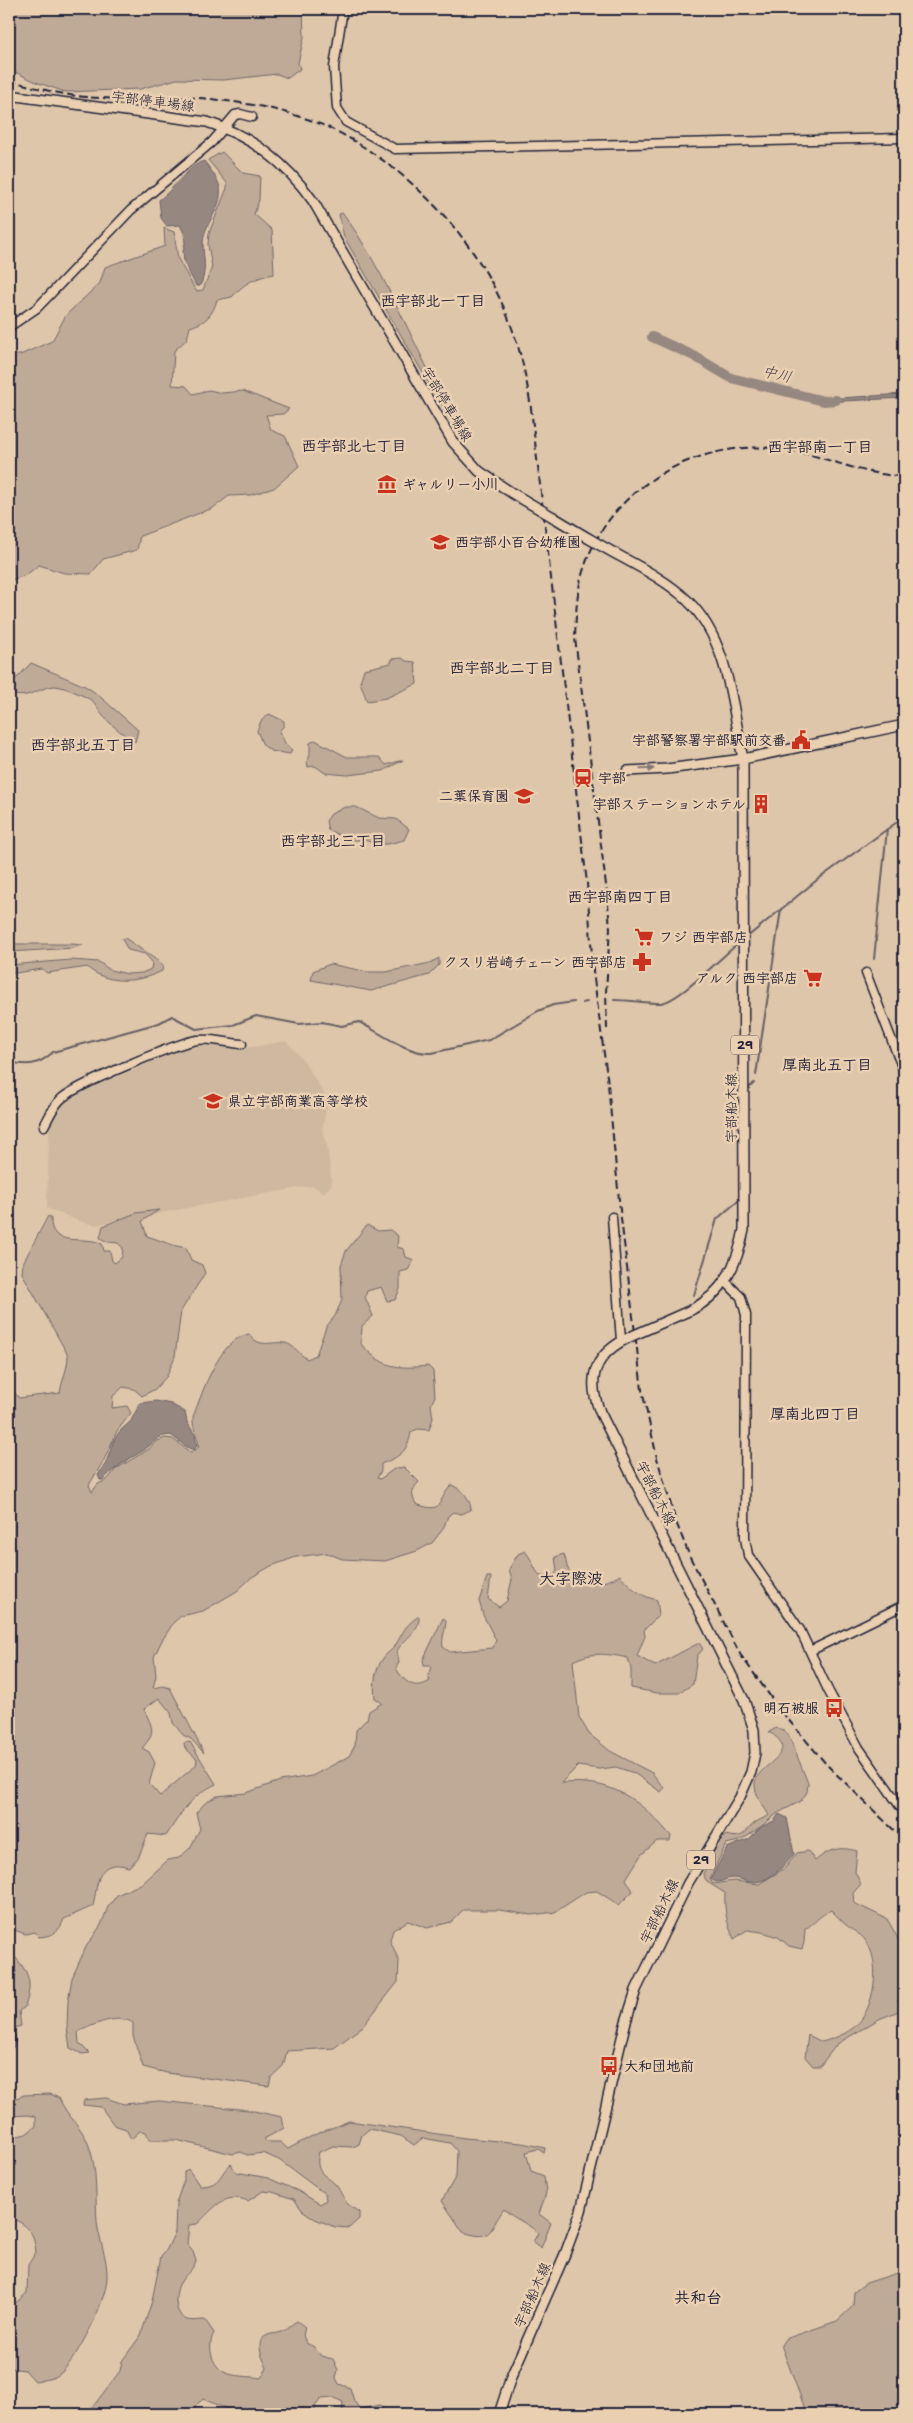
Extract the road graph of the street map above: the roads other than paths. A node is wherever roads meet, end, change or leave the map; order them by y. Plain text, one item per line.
1 (343, 9) edge
2 (9, 95) edge
3 (252, 116) dead end
4 (225, 128) junction
5 (904, 138) edge
6 (9, 327) edge
7 (904, 725) edge
8 (743, 759) junction
9 (627, 770) dead end
10 (866, 973) dead end
11 (242, 1044) dead end
12 (904, 1072) edge
13 (44, 1126) dead end
14 (612, 1217) dead end
15 (726, 1282) junction
16 (621, 1340) junction
17 (904, 1605) edge
18 (810, 1651) junction
19 (904, 1812) edge
20 (499, 2414) edge

1 - 5 street
2 - 4 main road, 宇部停車場線
3 - 4 street
4 - 6 street
4 - 8 main road, 宇部停車場線, bridge
7 - 8 main road
9 -> 8 main road
8 - 15 main road, 宇部船木線 / 29
10 - 12 street
11 - 13 street
14 - 16 street
15 - 16 main road, 宇部船木線 / 29, bridge
15 - 18 street
16 - 20 main road, 宇部船木線 / 29
17 - 18 street
18 - 19 street

